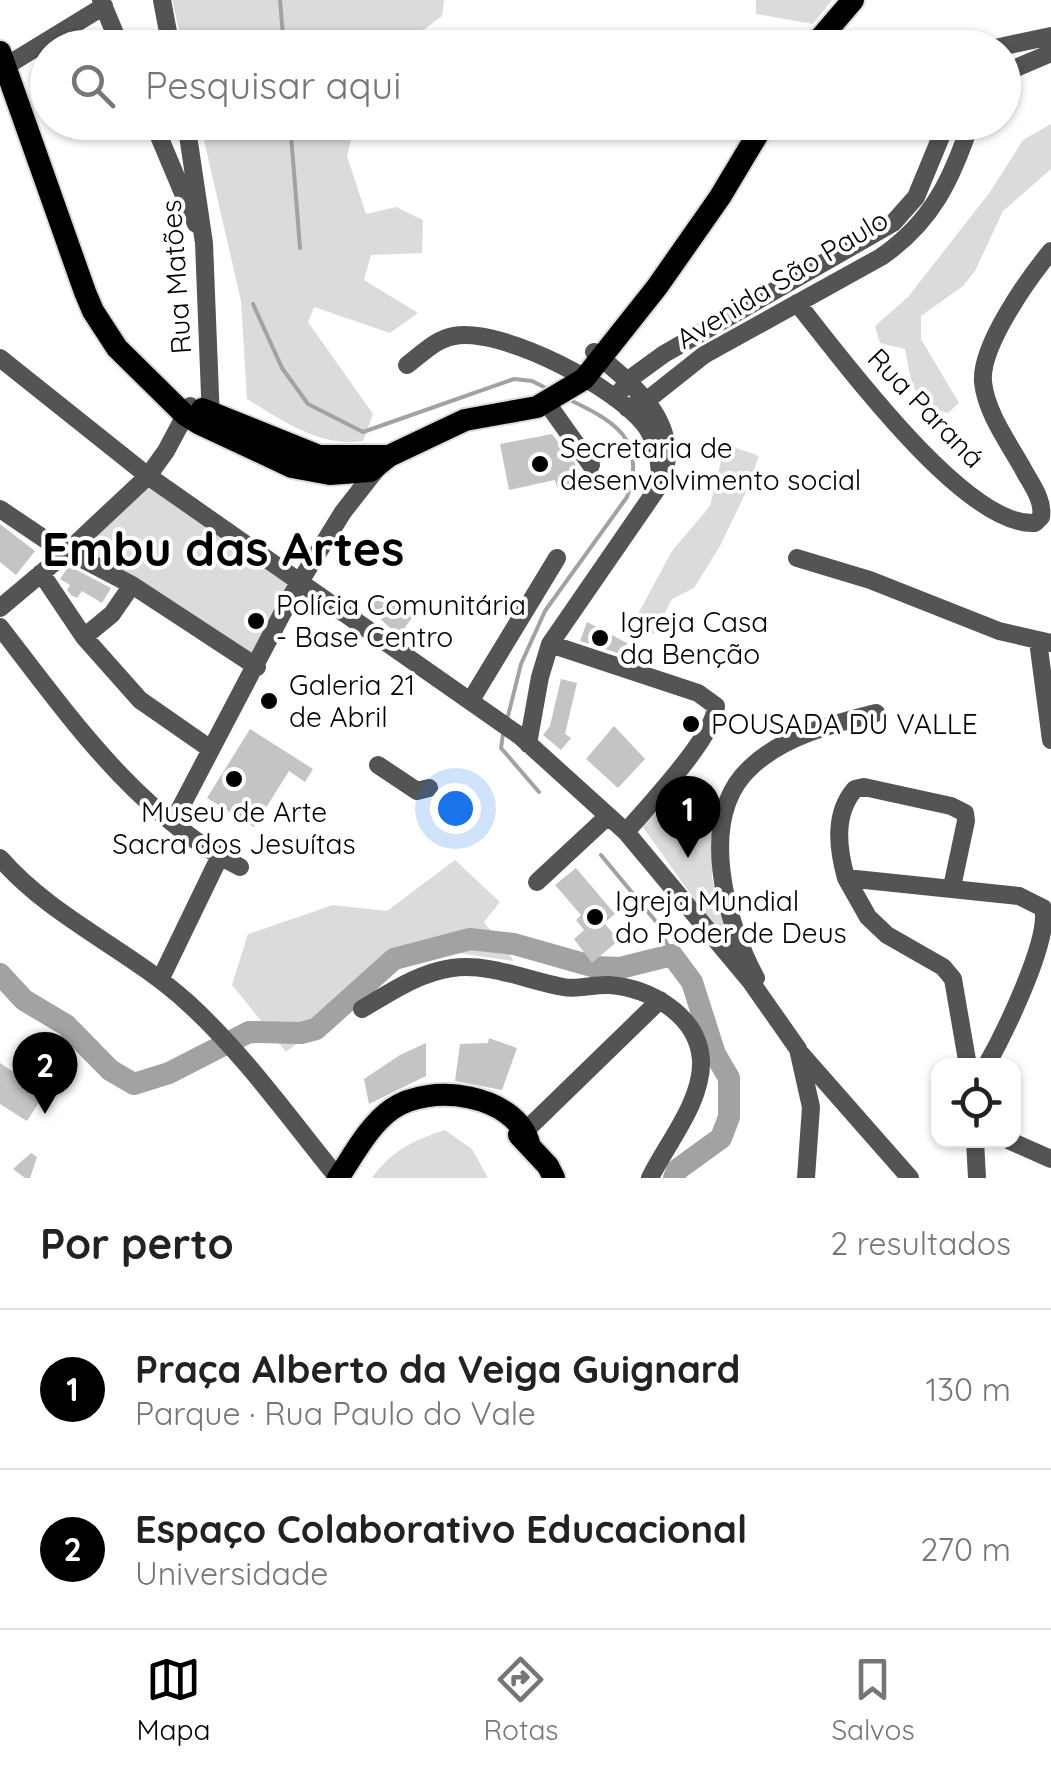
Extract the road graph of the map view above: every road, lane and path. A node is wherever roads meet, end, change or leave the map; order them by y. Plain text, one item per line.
1 (162, 0) edge
2 (852, 0) edge
3 (102, 3) edge
4 (54, 30) edge
5 (114, 30) edge
6 (168, 30) edge
7 (827, 30) edge
8 (1051, 36) edge
9 (1021, 42) edge
10 (30, 44) edge
11 (1051, 53) edge
12 (3, 59) edge
13 (1021, 66) edge
14 (161, 140) edge
15 (189, 140) edge
16 (754, 140) edge
17 (940, 140) edge
18 (964, 140) edge
19 (204, 243) junction
20 (1051, 252) edge
21 (797, 303) junction
22 (602, 351) junction
23 (0, 358) edge
24 (408, 364) dead end
25 (627, 382) junction
26 (566, 389) junction
27 (646, 401) junction
28 (621, 403) junction
29 (190, 414) junction
30 (384, 461) junction
31 (590, 464) dead end
32 (148, 476) junction
33 (661, 484) junction
34 (0, 509) edge
35 (69, 550) junction
36 (557, 558) dead end
37 (797, 558) dead end
38 (41, 573) junction
39 (301, 582) junction
40 (132, 585) junction
41 (0, 608) edge
42 (0, 627) edge
43 (84, 637) junction
44 (1045, 642) edge
45 (550, 644) junction
46 (257, 668) junction
47 (471, 700) junction
48 (876, 712) dead end
49 (524, 740) junction
50 (1051, 740) edge
51 (209, 748) junction
52 (378, 766) dead end
53 (429, 788) dead end
54 (608, 816) junction
55 (173, 822) junction
56 (626, 832) junction
57 (220, 856) junction
58 (0, 858) edge
59 (240, 866) dead end
60 (846, 878) junction
61 (537, 882) dead end
62 (952, 887) junction
63 (1047, 905) edge
64 (160, 980) junction
65 (660, 1000) junction
66 (362, 1009) dead end
67 (776, 1016) junction
68 (798, 1050) junction
69 (967, 1058) edge
70 (990, 1058) edge
71 (525, 1136) junction
72 (1021, 1146) edge
73 (976, 1148) edge
74 (1051, 1160) edge
75 (338, 1178) edge
76 (554, 1178) edge
77 (650, 1178) edge
78 (806, 1178) edge
79 (910, 1178) edge
80 (978, 1178) edge

1 - 6 street
2 - 7 main road
3 - 4 street
3 - 5 street
8 - 9 street
10 - 12 street
11 - 13 street
12 - 29 main road
14 - 19 street
15 - 19 street, Rua Matões
16 - 22 main road
17 - 25 street, Avenida São Paulo
18 - 21 street, Avenida São Paulo
19 - 29 street, Rua Matões
20 - 21 street, Rua Paraná
21 - 27 street, Avenida São Paulo
22 - 25 street
22 - 26 main road
23 - 32 street
24 - 26 street
25 - 27 street
25 - 28 street, Avenida São Paulo
26 - 28 street
26 - 30 main road
26 - 31 street
27 - 28 street, Avenida São Paulo
27 - 33 street
28 - 33 street
29 - 30 main road
29 - 32 street
30 - 39 street
32 - 35 street
32 - 39 street
33 - 45 street
34 - 35 street
35 - 38 street
35 - 40 street
36 - 47 street
37 - 44 street
38 - 41 street
38 - 43 street
39 - 46 street
39 - 47 street
40 - 43 street
40 - 46 street
42 - 55 street
43 - 51 street
44 - 50 street
45 - 49 street
45 - 56 street
46 - 51 street
47 - 49 street
48 - 67 street
49 - 54 street
51 - 55 street
52 - 53 street
54 - 56 street
54 - 61 street
55 - 57 street
56 - 67 street
57 - 59 street
57 - 64 street
58 - 64 street
60 - 62 street
60 - 62 street
60 - 69 street
62 - 63 street
63 - 70 street
64 - 75 street
65 - 66 street
65 - 71 street
65 - 77 street
67 - 68 street
68 - 78 street
68 - 79 street
71 - 75 main road
71 - 76 main road
72 - 74 street
73 - 80 street

